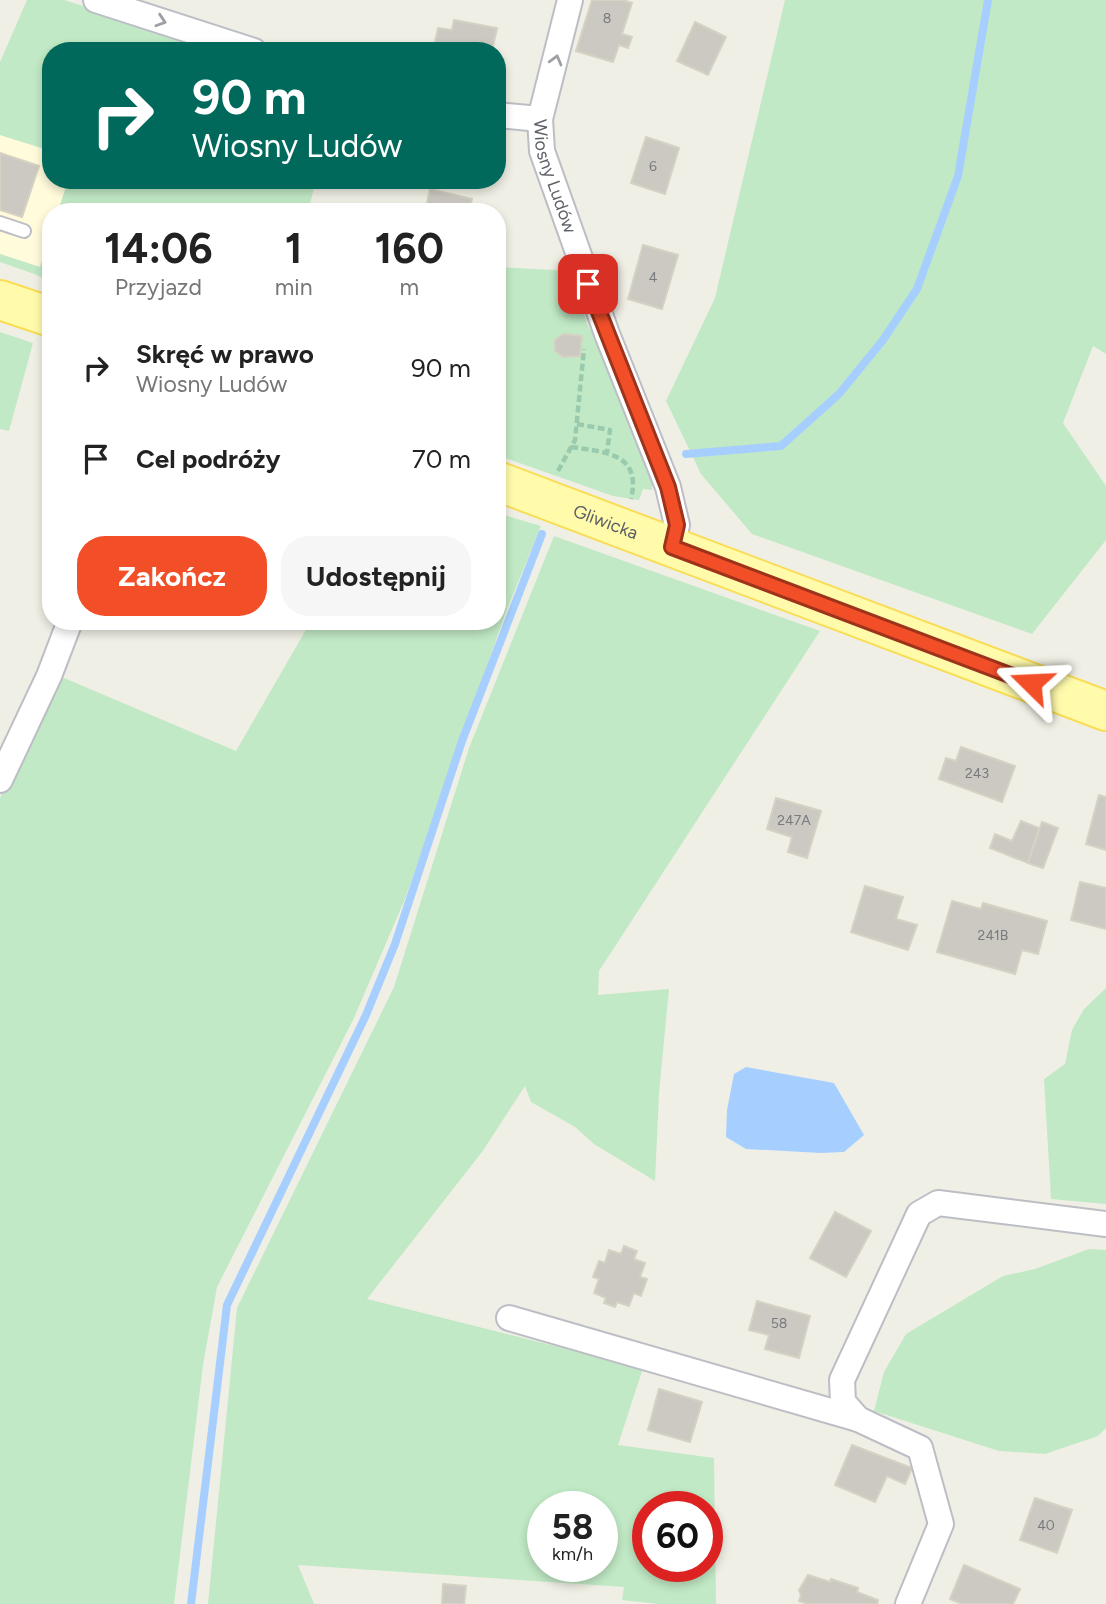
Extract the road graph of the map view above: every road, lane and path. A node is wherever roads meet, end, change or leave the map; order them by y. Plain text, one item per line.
1 (96, 0) edge
2 (570, 0) edge
3 (226, 42) edge
4 (506, 117) edge
5 (540, 119) junction
6 (0, 223) edge
7 (24, 230) dead end
8 (0, 300) edge
9 (42, 314) edge
10 (607, 334) junction
11 (577, 424) junction
12 (571, 447) junction
13 (607, 452) junction
14 (555, 476) dead end
15 (506, 484) edge
16 (629, 509) dead end
17 (672, 547) junction
18 (67, 630) edge
19 (1106, 711) edge
20 (0, 780) edge
21 (1106, 1224) edge
22 (509, 1318) dead end
23 (858, 1419) junction
24 (908, 1604) edge

1 -> 3 street
5 -> 2 street, Wiosny Ludów
4 - 5 street
5 - 10 street, Wiosny Ludów
6 - 7 lane
8 - 9 main road
10 - 11 path
10 - 17 street, Wiosny Ludów
11 - 12 path
11 - 13 path
12 - 13 path
12 - 14 path
13 - 16 path
15 - 17 main road, Gliwicka
17 - 19 main road, Gliwicka
18 - 20 street
21 - 23 street
22 - 23 street
23 - 24 street

